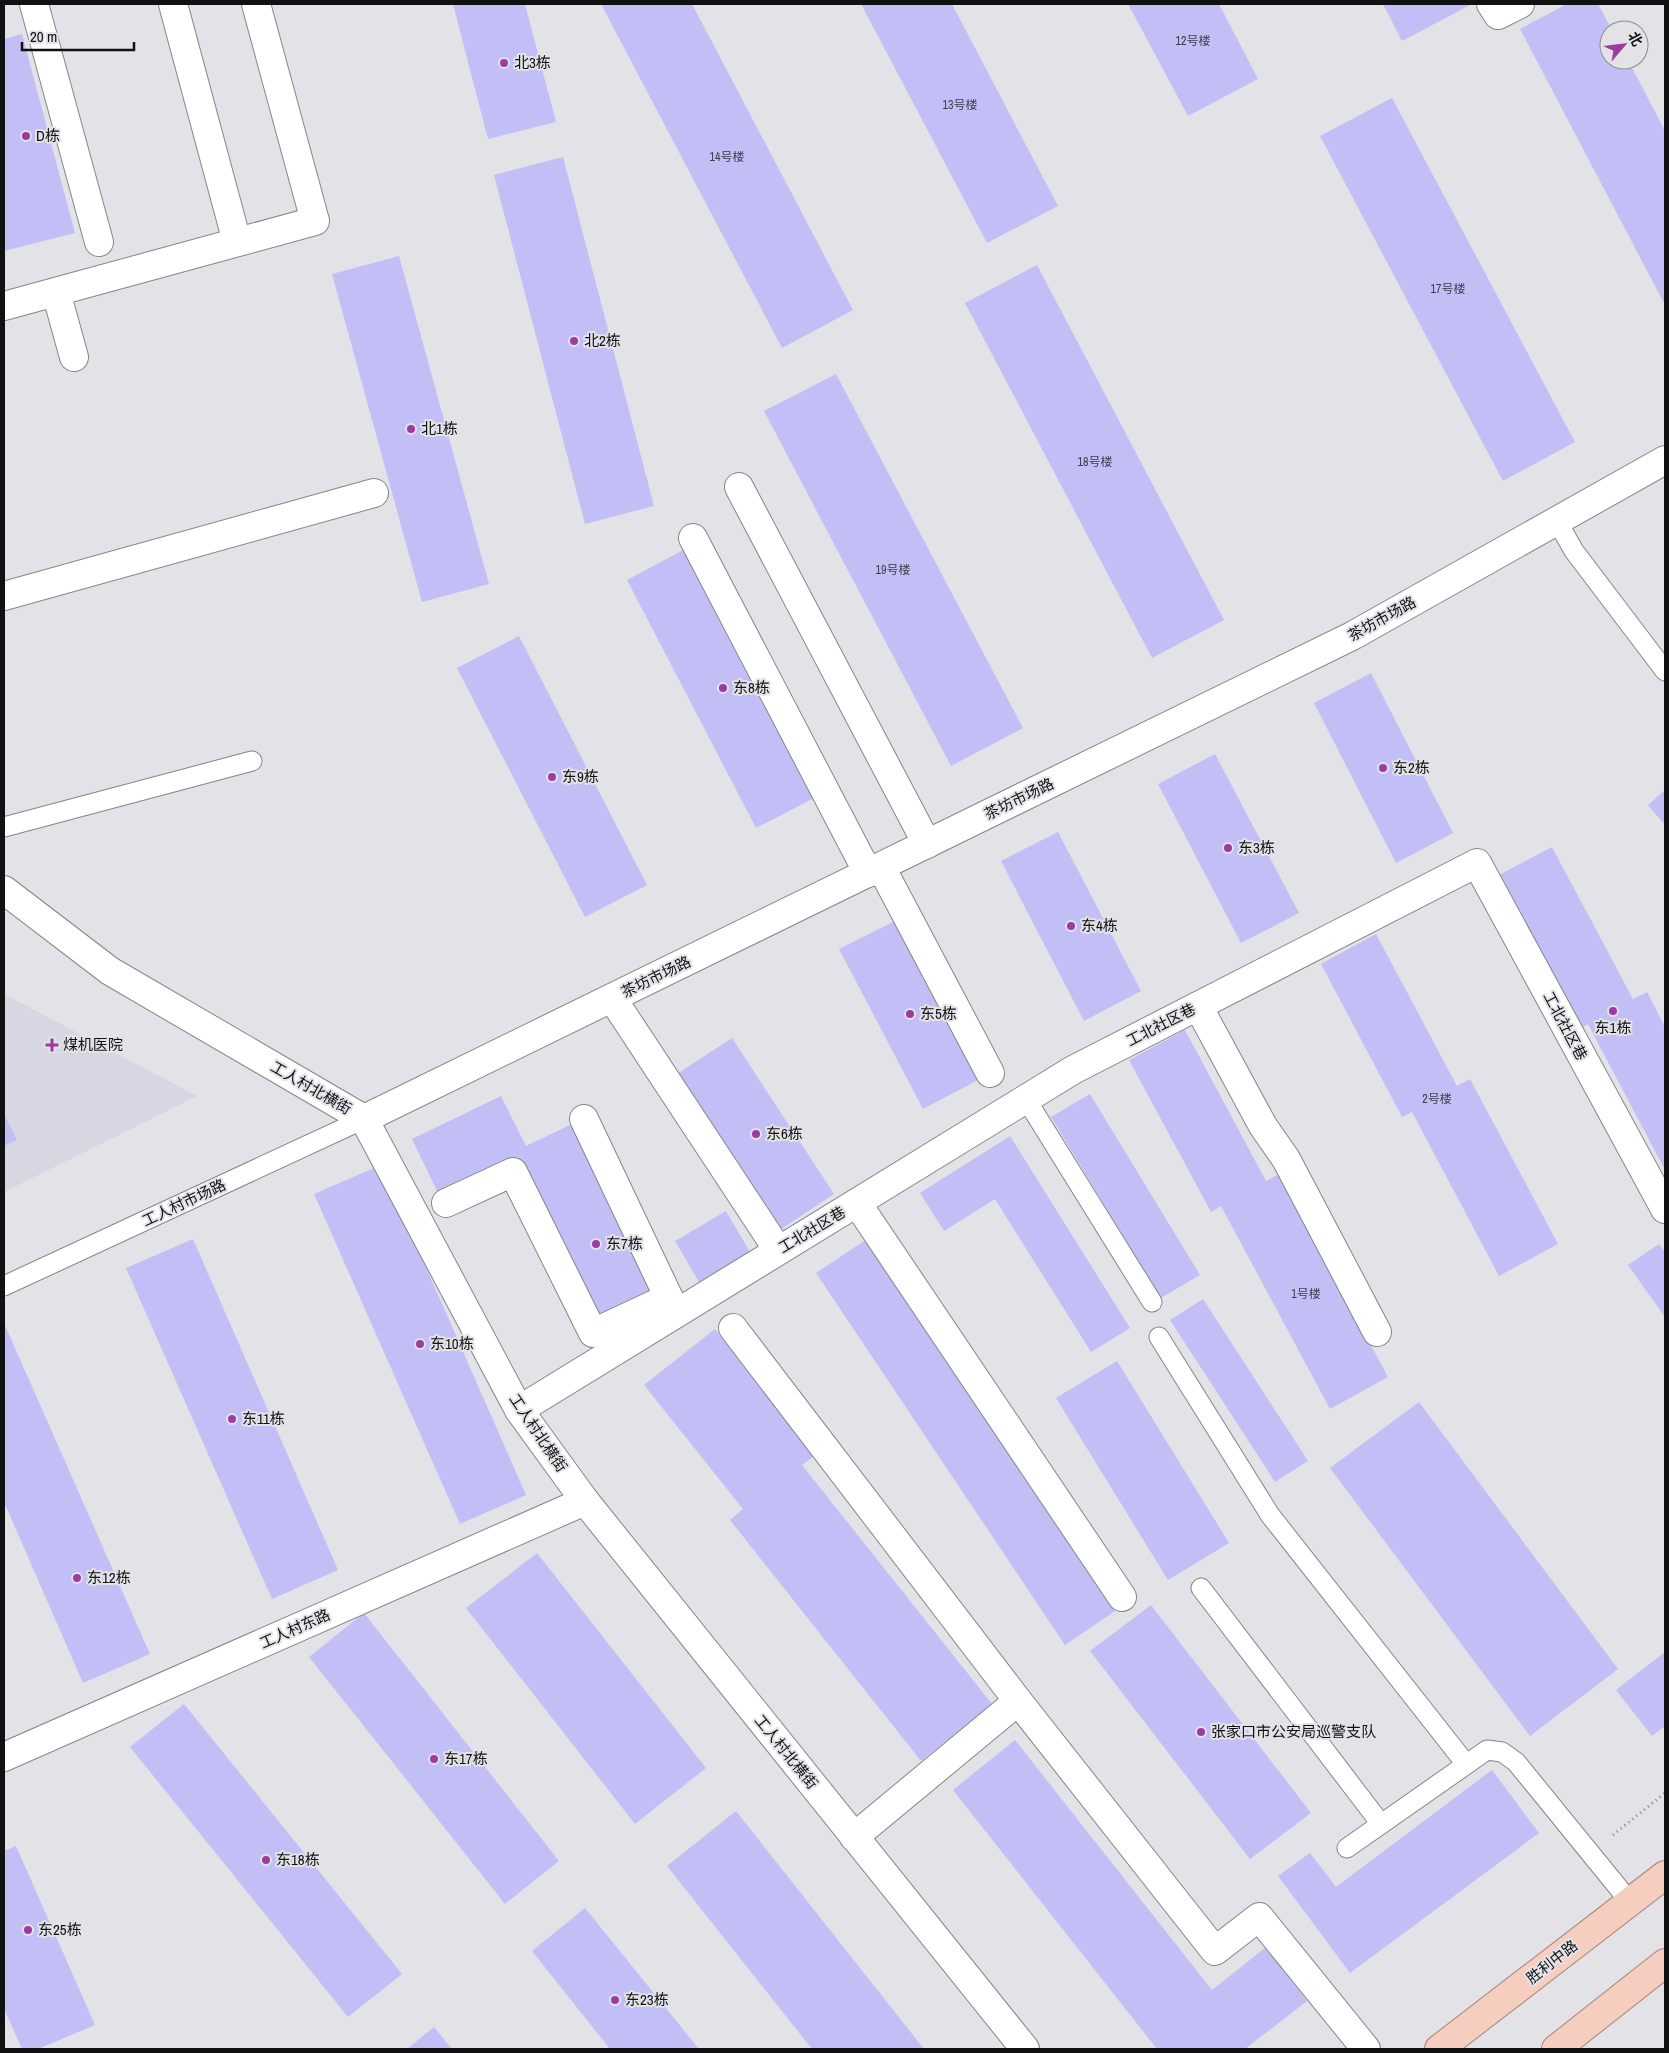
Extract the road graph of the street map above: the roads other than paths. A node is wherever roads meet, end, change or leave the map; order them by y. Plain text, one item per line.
1 (34, 4) edge
2 (173, 4) edge
3 (256, 4) edge
4 (1491, 4) edge
5 (1520, 4) edge
6 (99, 242) dead end
7 (237, 242) junction
8 (56, 292) junction
9 (4, 306) edge
10 (74, 357) dead end
11 (1665, 460) edge
12 (739, 487) dead end
13 (374, 493) dead end
14 (1557, 521) junction
15 (693, 538) dead end
16 (4, 596) edge
17 (1665, 671) edge
18 (252, 761) dead end
19 (4, 827) edge
20 (927, 844) junction
21 (874, 870) junction
22 (4, 890) edge
23 (612, 998) junction
24 (1198, 1006) junction
25 (990, 1073) dead end
26 (1026, 1099) junction
27 (364, 1119) junction
28 (584, 1119) dead end
29 (446, 1203) dead end
30 (857, 1203) junction
31 (1665, 1209) edge
32 (778, 1250) junction
33 (4, 1286) edge
34 (1152, 1302) dead end
35 (672, 1306) junction
36 (732, 1328) dead end
37 (1377, 1332) dead end
38 (1159, 1337) dead end
39 (519, 1410) junction
40 (585, 1501) junction
41 (1201, 1588) dead end
42 (1122, 1597) dead end
43 (1018, 1701) junction
44 (4, 1757) edge
45 (1466, 1764) junction
46 (1382, 1824) junction
47 (854, 1837) junction
48 (1347, 1848) dead end
49 (1665, 1875) edge
50 (1630, 1902) junction
51 (1665, 1962) edge
52 (1564, 2047) edge
53 (1025, 2049) edge
54 (1366, 2049) edge
55 (1439, 2049) edge

1 - 6 street
2 - 7 street
3 - 7 street
4 - 5 street
7 - 8 street
8 - 9 street
8 - 10 street
11 - 14 street, 茶坊市场路
12 - 20 street
13 - 16 street
14 - 17 lane
14 - 20 street, 茶坊市场路
15 - 21 street
18 - 19 lane
20 - 21 street, 茶坊市场路
21 - 23 street, 茶坊市场路
21 - 25 street
22 - 27 street, 工人村北横街
23 - 27 street, 茶坊市场路
23 - 32 street
24 - 26 street, 工北社区巷
24 - 31 street, 工北社区巷
24 - 37 street
26 - 30 street, 工北社区巷
26 - 34 lane
27 - 33 lane, 工人村市场路
27 - 39 street, 工人村北横街
28 - 35 street
29 - 35 street
30 - 32 street, 工北社区巷
30 - 42 street
32 - 35 street, 工北社区巷
35 - 39 street, 工北社区巷
36 - 43 street
38 - 45 lane
39 - 40 street, 工人村北横街
40 - 44 street, 工人村东路
40 - 47 street, 工人村北横街
41 - 46 lane
43 - 47 street
43 - 54 street
45 - 46 lane
45 - 50 lane
46 - 48 lane
47 - 53 street, 工人村北横街
49 - 50 highway, 胜利中路
50 - 55 highway, 胜利中路
51 - 52 highway

